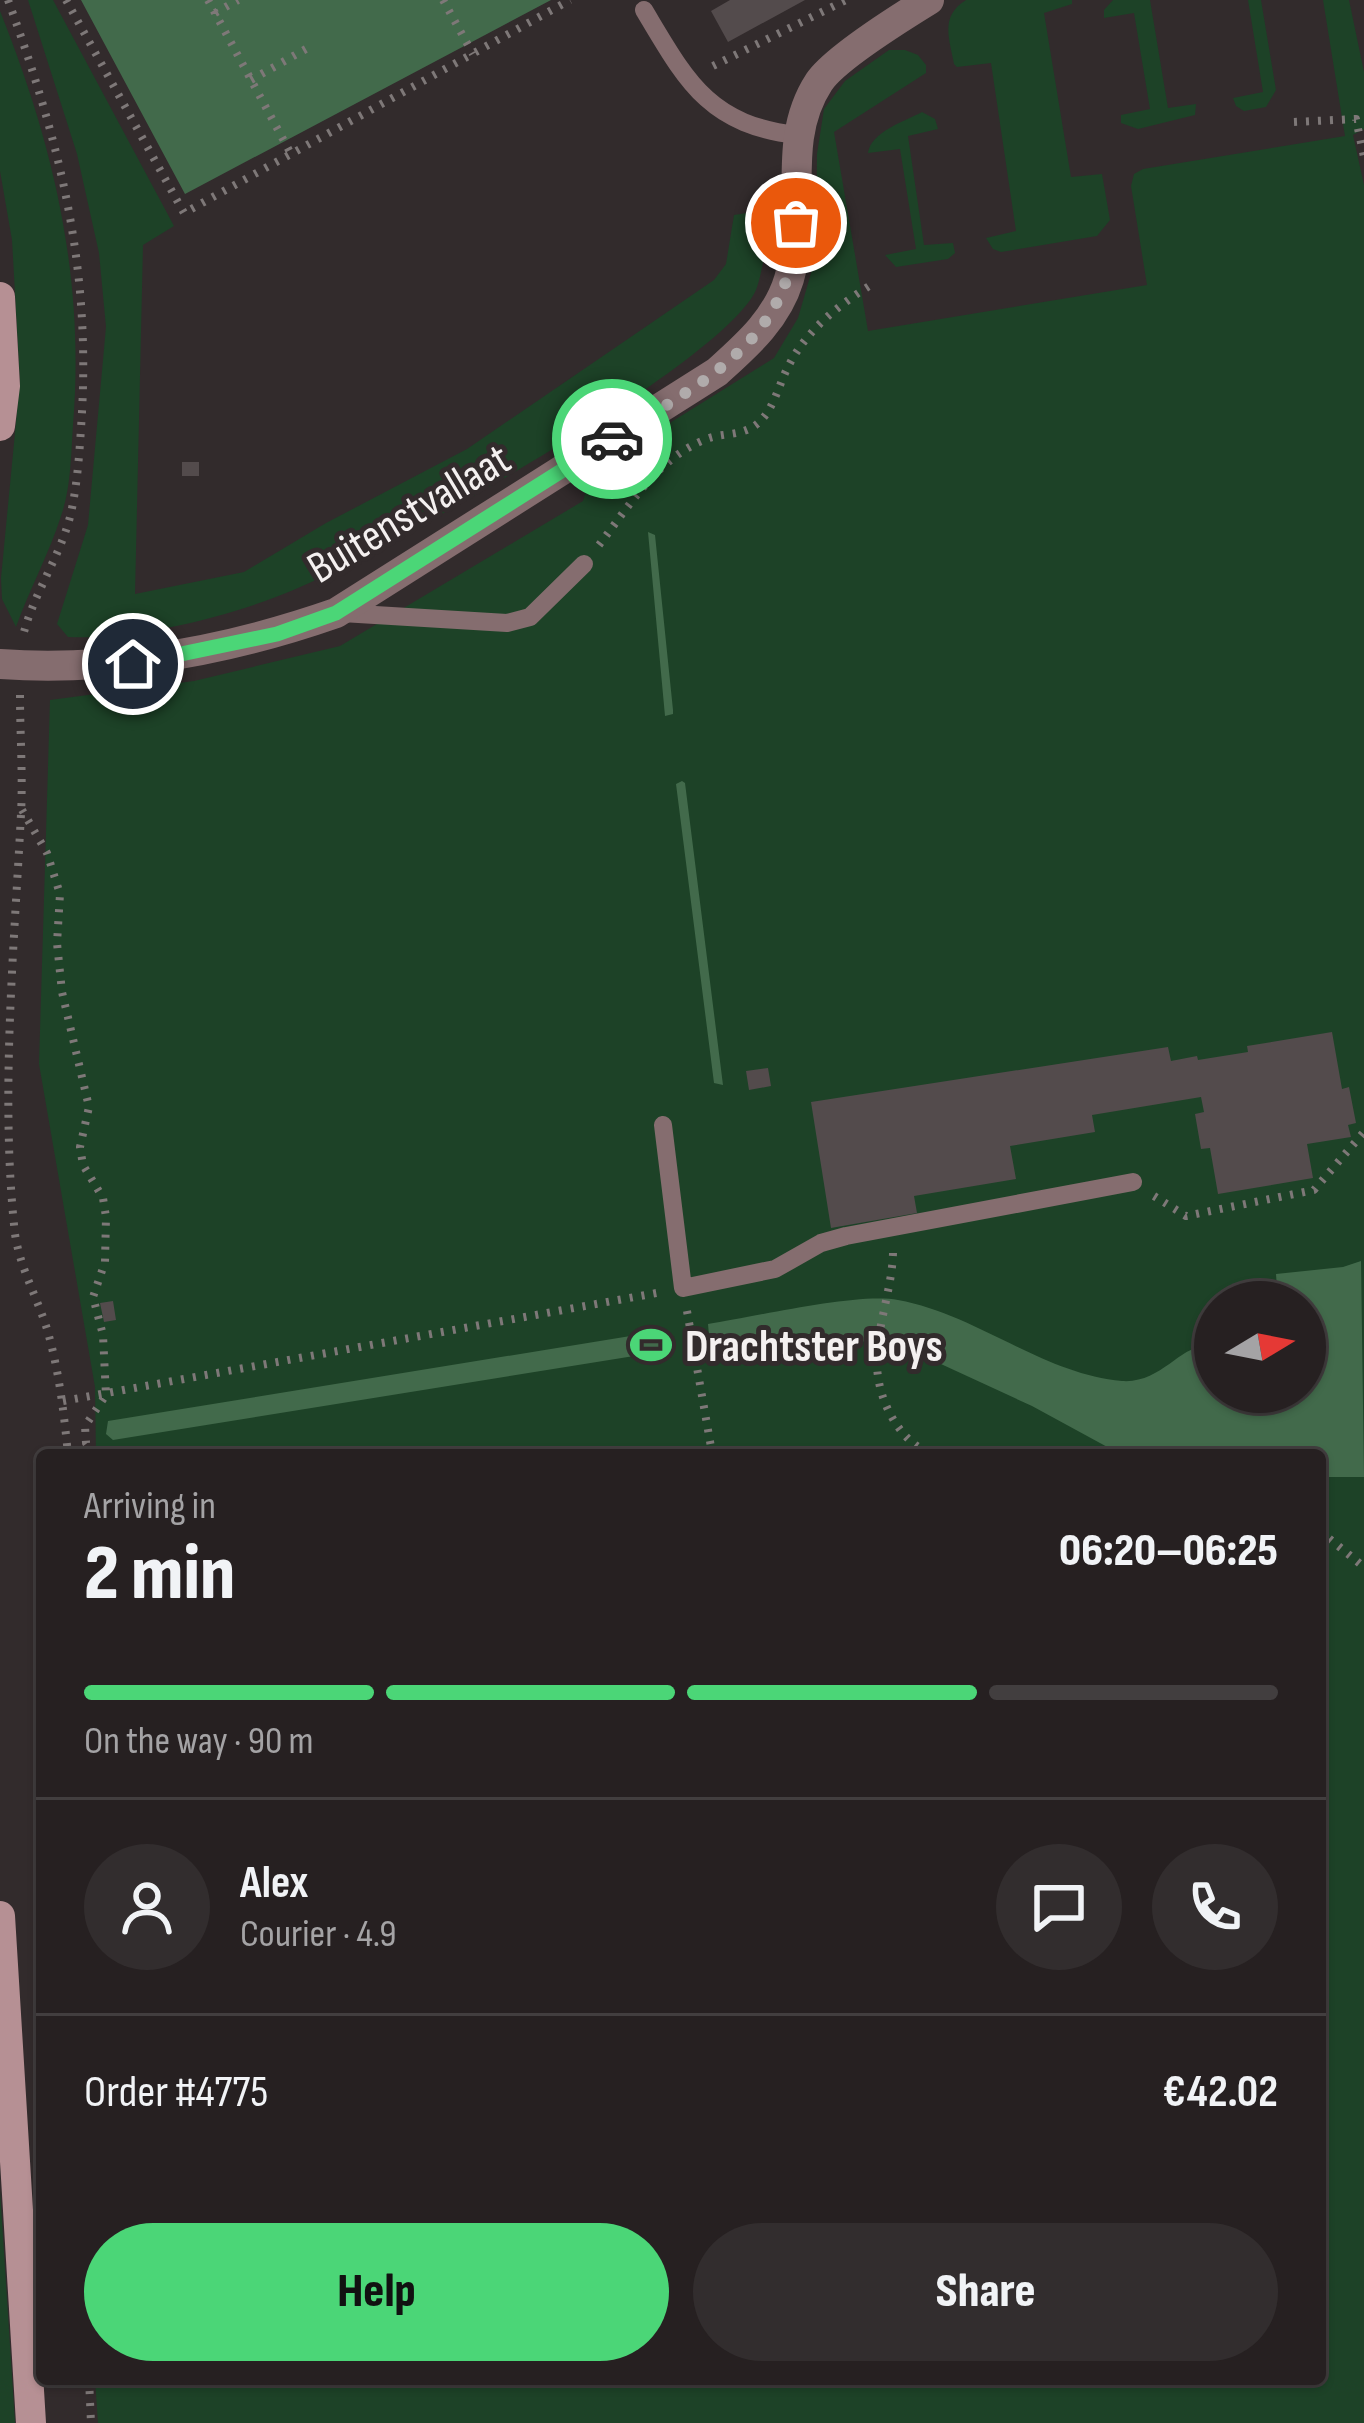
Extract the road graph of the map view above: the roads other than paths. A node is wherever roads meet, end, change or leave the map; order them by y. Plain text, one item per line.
1 (929, 0) edge
2 (644, 10) dead end
3 (796, 135) junction
4 (0, 296) edge
5 (0, 426) edge
6 (584, 564) road end
7 (336, 613) junction
8 (10, 664) edge
9 (663, 1125) dead end
10 (1132, 1182) road end
11 (0, 1916) edge
12 (32, 2423) edge

1 - 3 street, Buitenstvallaat
2 - 3 lane
3 - 7 street, Buitenstvallaat
4 - 5 street
6 - 7 lane
7 - 8 street, Buitenstvallaat
9 - 10 lane
11 - 12 street

